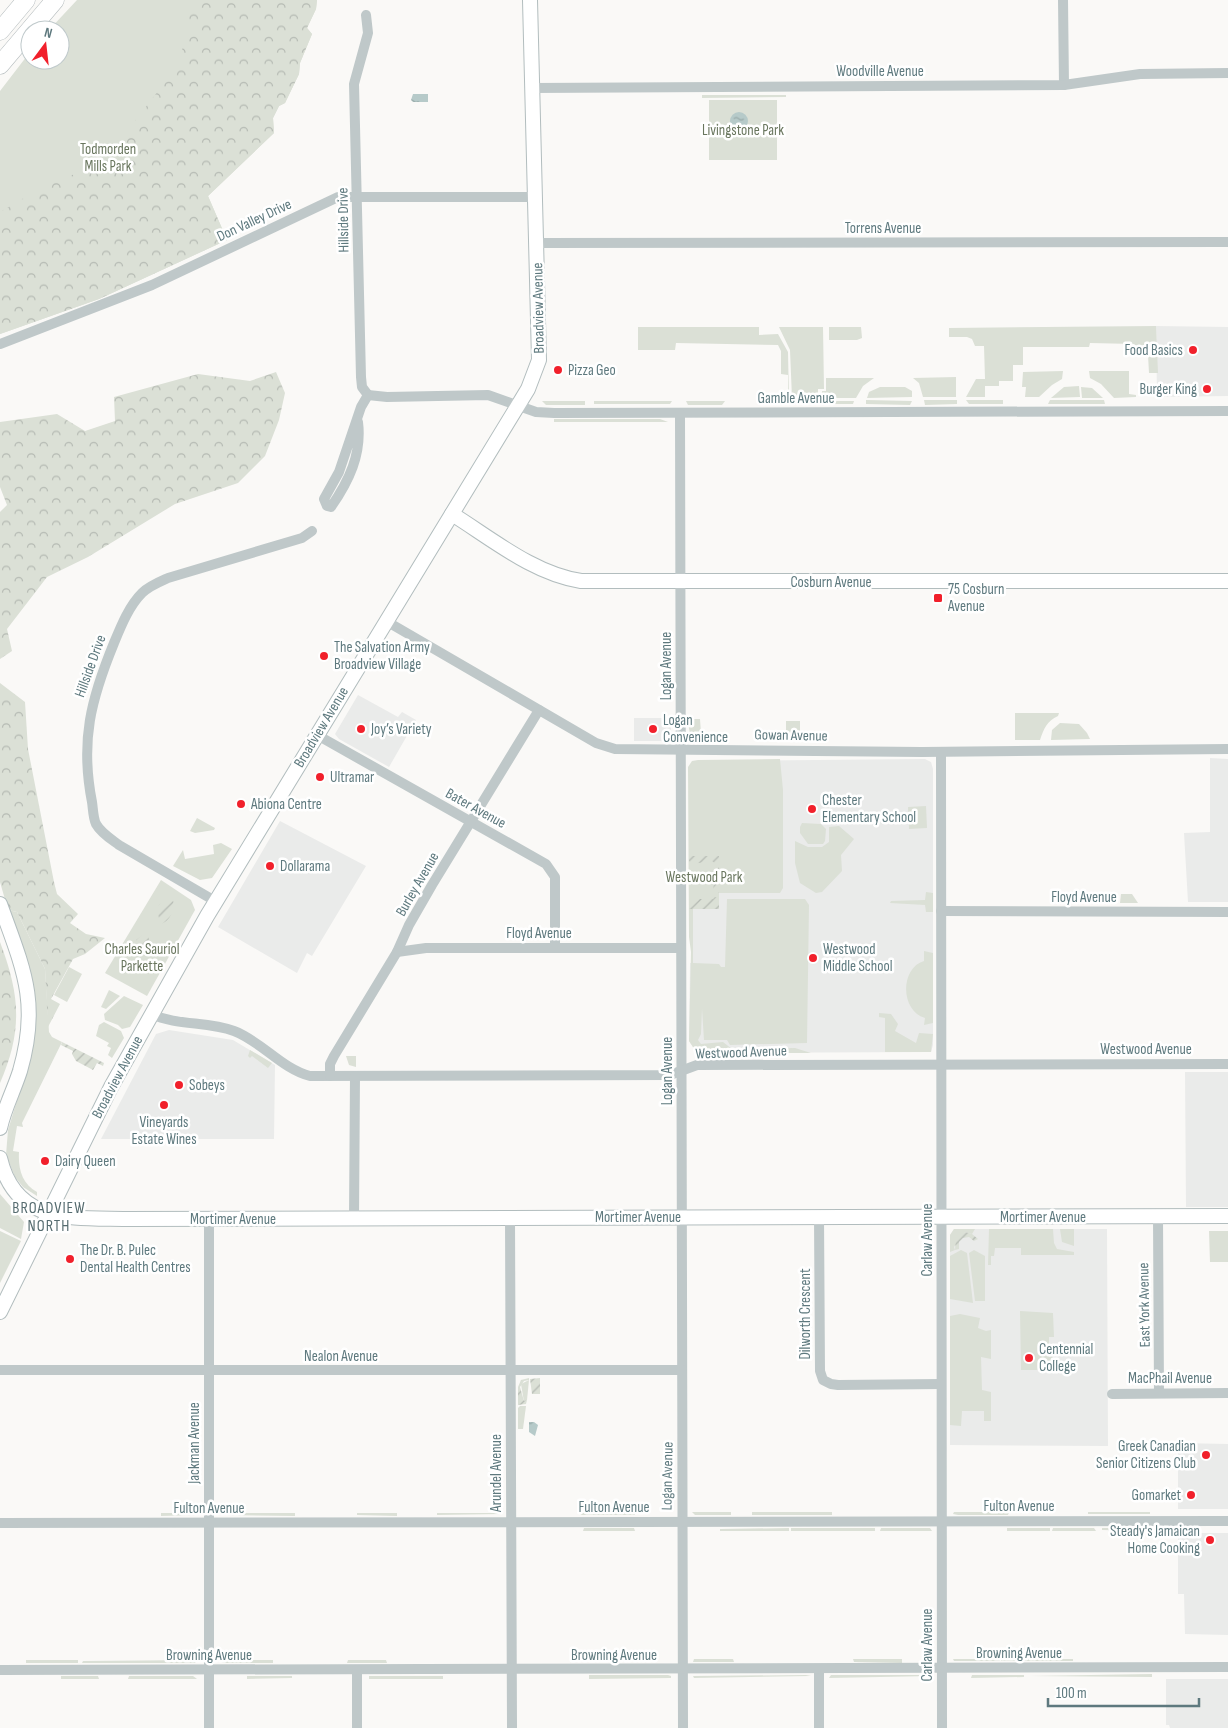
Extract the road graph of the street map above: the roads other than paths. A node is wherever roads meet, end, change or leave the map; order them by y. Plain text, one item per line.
1 (26, 0) edge
2 (55, 0) edge
3 (530, 0) edge
4 (1063, 0) edge
5 (366, 15) dead end
6 (0, 30) edge
7 (0, 65) edge
8 (1228, 73) edge
9 (1064, 85) junction
10 (532, 88) junction
11 (357, 195) junction
12 (534, 198) junction
13 (1228, 242) edge
14 (537, 243) junction
15 (0, 344) edge
16 (368, 395) junction
17 (518, 405) junction
18 (1228, 412) edge
19 (680, 414) junction
20 (358, 422) junction
21 (452, 514) junction
22 (312, 531) dead end
23 (1228, 581) edge
24 (680, 582) junction
25 (386, 622) junction
26 (539, 710) junction
27 (317, 735) junction
28 (681, 749) junction
29 (1228, 749) edge
30 (942, 752) junction
31 (471, 822) junction
32 (215, 902) junction
33 (0, 904) edge
34 (941, 911) junction
35 (1228, 912) edge
36 (556, 948) junction
37 (681, 948) junction
38 (397, 952) junction
39 (152, 1014) junction
40 (1228, 1064) edge
41 (942, 1065) junction
42 (682, 1072) junction
43 (330, 1076) junction
44 (355, 1076) junction
45 (0, 1128) edge
46 (0, 1158) edge
47 (48, 1213) junction
48 (1228, 1216) edge
49 (819, 1217) junction
50 (942, 1217) junction
51 (1158, 1217) junction
52 (354, 1218) junction
53 (510, 1218) junction
54 (682, 1218) junction
55 (209, 1219) junction
56 (0, 1312) edge
57 (0, 1370) edge
58 (511, 1370) junction
59 (682, 1370) junction
60 (209, 1371) junction
61 (941, 1384) junction
62 (1159, 1393) junction
63 (1228, 1393) edge
64 (1112, 1394) dead end
65 (1228, 1521) edge
66 (511, 1522) junction
67 (682, 1522) junction
68 (943, 1522) junction
69 (0, 1523) edge
70 (209, 1524) junction
71 (1228, 1667) edge
72 (942, 1668) junction
73 (819, 1669) junction
74 (0, 1670) edge
75 (209, 1670) junction
76 (357, 1670) junction
77 (511, 1670) junction
78 (682, 1670) junction
79 (209, 1728) edge
80 (357, 1728) edge
81 (512, 1728) edge
82 (683, 1728) edge
83 (820, 1728) edge
84 (942, 1728) edge

1 - 6 highway
2 - 7 highway
3 - 10 street, Broadview Avenue
4 - 9 street
5 - 11 street, Hillside Drive
8 - 9 street, Woodville Avenue
9 - 10 street, Woodville Avenue
10 - 12 street, Broadview Avenue
11 - 12 street, Don Valley Drive
11 - 15 street, Don Valley Drive
11 - 16 street, Hillside Drive
12 - 14 street, Broadview Avenue
13 - 14 street, Torrens Avenue
14 - 17 street, Broadview Avenue
16 - 17 street, Gamble Avenue
16 - 20 street
17 - 19 street, Gamble Avenue
17 - 21 street, Broadview Avenue
18 - 19 street, Gamble Avenue
19 - 24 street, Logan Avenue
20 - 20 street
21 - 24 street, Cosburn Avenue
21 - 25 street, Broadview Avenue
22 - 32 street, Hillside Drive
23 - 24 street, Cosburn Avenue
24 - 28 street, Logan Avenue
25 - 26 street, Gowan Avenue
25 - 27 street, Broadview Avenue
26 - 28 street, Gowan Avenue
26 - 31 street, Burley Avenue
27 - 31 street, Bater Avenue
27 - 32 street, Broadview Avenue
28 - 30 street, Gowan Avenue
28 - 37 street, Logan Avenue
29 - 30 street, Gowan Avenue
30 - 34 street, Carlaw Avenue
31 - 36 street, Bater Avenue
31 - 38 street, Burley Avenue
32 - 39 street, Broadview Avenue
33 - 45 street
34 - 35 street, Floyd Avenue
34 - 41 street, Carlaw Avenue
36 - 37 street, Floyd Avenue
36 - 38 street, Floyd Avenue
37 - 42 street, Logan Avenue
38 - 43 street, Burley Avenue
39 - 43 street, Westwood Avenue
39 - 47 street, Broadview Avenue
40 - 41 street, Westwood Avenue
41 - 42 street, Westwood Avenue
41 - 50 street, Carlaw Avenue
42 - 44 street, Westwood Avenue
42 - 54 street, Logan Avenue
43 - 44 street, Westwood Avenue
44 - 52 street
46 - 47 street, Mortimer Avenue
47 - 55 street, Mortimer Avenue
47 - 56 street, Broadview Avenue
48 - 51 street, Mortimer Avenue
49 - 50 street, Mortimer Avenue
49 - 54 street, Mortimer Avenue
49 - 61 street, Dilworth Crescent
50 - 51 street, Mortimer Avenue
50 - 61 street, Carlaw Avenue
51 - 62 street, East York Avenue
52 - 53 street, Mortimer Avenue
52 - 55 street, Mortimer Avenue
53 - 54 street, Mortimer Avenue
53 - 58 street, Arundel Avenue
54 - 59 street, Logan Avenue
55 - 60 street, Jackman Avenue
57 - 60 street, Nealon Avenue
58 - 59 street, Nealon Avenue
58 - 60 street, Nealon Avenue
58 - 66 street, Arundel Avenue
59 - 67 street, Logan Avenue
60 - 70 street, Jackman Avenue
61 - 68 street, Carlaw Avenue
62 - 63 street, MacPhail Avenue
62 - 64 street, MacPhail Avenue
65 - 68 street, Fulton Avenue
66 - 67 street, Fulton Avenue
66 - 70 street, Fulton Avenue
66 - 77 street, Arundel Avenue
67 - 68 street, Fulton Avenue
67 - 78 street, Logan Avenue
68 - 72 street, Carlaw Avenue
69 - 70 street, Fulton Avenue
70 - 75 street, Jackman Avenue
71 - 72 street, Browning Avenue
72 - 73 street, Browning Avenue
72 - 84 street, Carlaw Avenue
73 - 78 street, Browning Avenue
73 - 83 street
74 - 75 street, Browning Avenue
75 - 76 street, Browning Avenue
75 - 79 street, Jackman Avenue
76 - 77 street, Browning Avenue
76 - 80 street
77 - 78 street, Browning Avenue
77 - 81 street, Arundel Avenue
78 - 82 street, Logan Avenue

